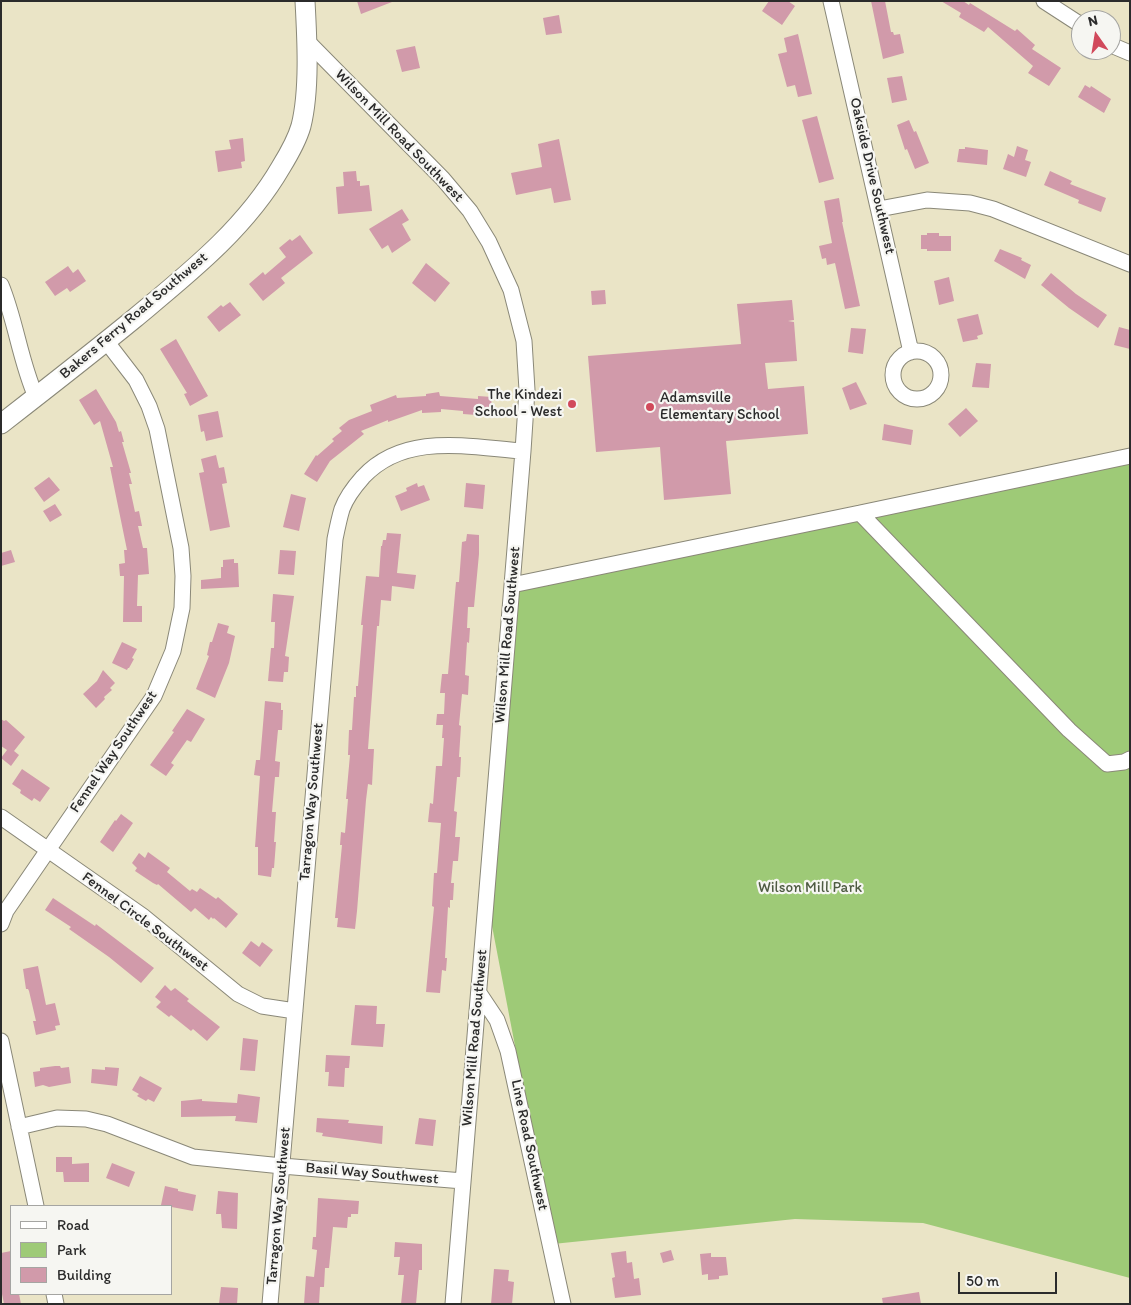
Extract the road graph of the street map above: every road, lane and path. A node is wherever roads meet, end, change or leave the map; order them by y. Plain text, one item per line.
1 (305, 1) edge
2 (831, 1) edge
3 (1044, 1) edge
4 (1071, 19) edge
5 (307, 41) junction
6 (879, 209) junction
7 (1130, 264) edge
8 (1, 285) edge
9 (106, 341) junction
10 (911, 352) dead end
11 (36, 396) junction
12 (1, 424) edge
13 (523, 451) junction
14 (1130, 456) edge
15 (860, 513) junction
16 (512, 585) junction
17 (1130, 759) edge
18 (1, 816) edge
19 (48, 849) junction
20 (1, 924) edge
21 (479, 992) junction
22 (295, 1011) junction
23 (1, 1041) edge
24 (19, 1127) junction
25 (282, 1166) junction
26 (463, 1181) junction
27 (36, 1205) edge
28 (270, 1304) edge
29 (453, 1304) edge
30 (563, 1304) edge

1 - 5 street, Bakers Ferry Road Southwest
2 - 6 street, Oakside Drive Southwest
3 - 4 street
5 - 9 street, Bakers Ferry Road Southwest
5 - 13 street, Wilson Mill Road Southwest
6 - 7 street
6 - 10 street, Oakside Drive Southwest
8 - 11 street
9 - 11 street, Bakers Ferry Road Southwest
9 - 19 street, Fennel Way Southwest
11 - 12 street, Bakers Ferry Road Southwest
13 - 16 street, Wilson Mill Road Southwest
13 - 22 street, Tarragon Way Southwest
14 - 15 street
15 - 16 street
15 - 17 street
16 - 21 street, Wilson Mill Road Southwest
18 - 19 street, Fennel Circle Southwest
19 - 20 street, Fennel Way Southwest
19 - 22 street, Fennel Circle Southwest
21 - 26 street, Wilson Mill Road Southwest
21 - 30 street, Line Road Southwest
22 - 25 street, Tarragon Way Southwest
23 - 24 street
24 - 25 street, Basil Way Southwest
24 - 27 street
25 - 26 street, Basil Way Southwest
25 - 28 street, Tarragon Way Southwest
26 - 29 street, Wilson Mill Road Southwest

